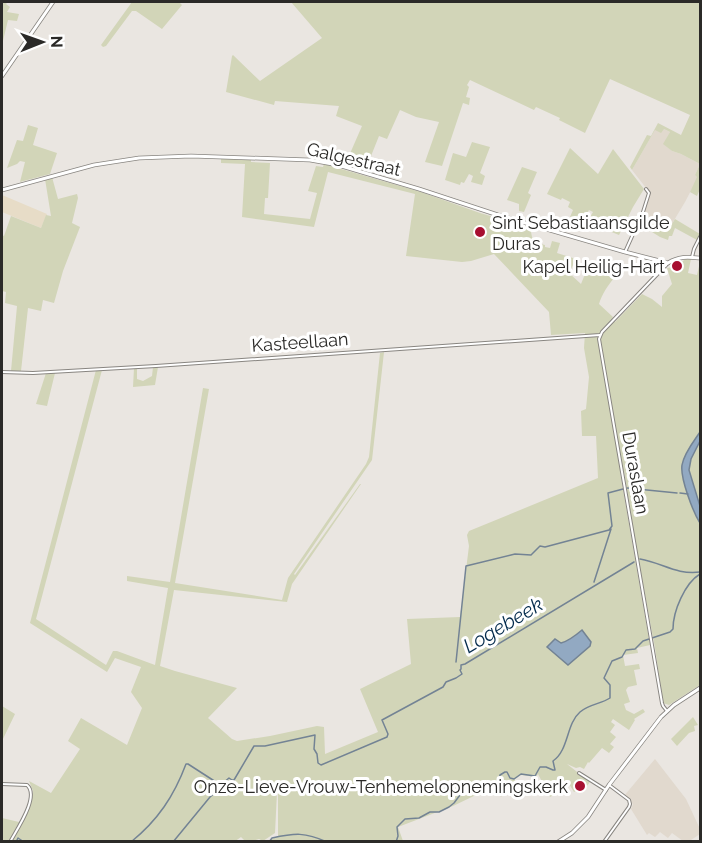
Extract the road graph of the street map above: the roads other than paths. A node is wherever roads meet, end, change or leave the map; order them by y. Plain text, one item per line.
1 (53, 2) edge
2 (2, 76) edge
3 (646, 189) dead end
4 (2, 190) edge
5 (700, 237) edge
6 (625, 252) junction
7 (692, 257) junction
8 (700, 258) edge
9 (668, 263) junction
10 (600, 335) junction
11 (2, 372) edge
12 (700, 688) edge
13 (667, 711) junction
14 (579, 773) dead end
15 (2, 784) edge
16 (609, 785) junction
17 (606, 790) junction
18 (10, 842) edge
19 (558, 842) edge
20 (604, 842) edge

1 - 2 street
3 - 6 street
4 - 6 street, Galgestraat
5 - 7 street
6 - 9 street, Galgestraat
7 - 8 street
7 - 9 street, Galgestraat
9 - 10 street
10 - 11 street, Kasteellaan
10 - 13 street, Duraslaan
12 - 13 street
13 - 16 street
14 - 17 street
15 - 18 street
16 - 17 street
16 - 20 street
17 - 19 street

